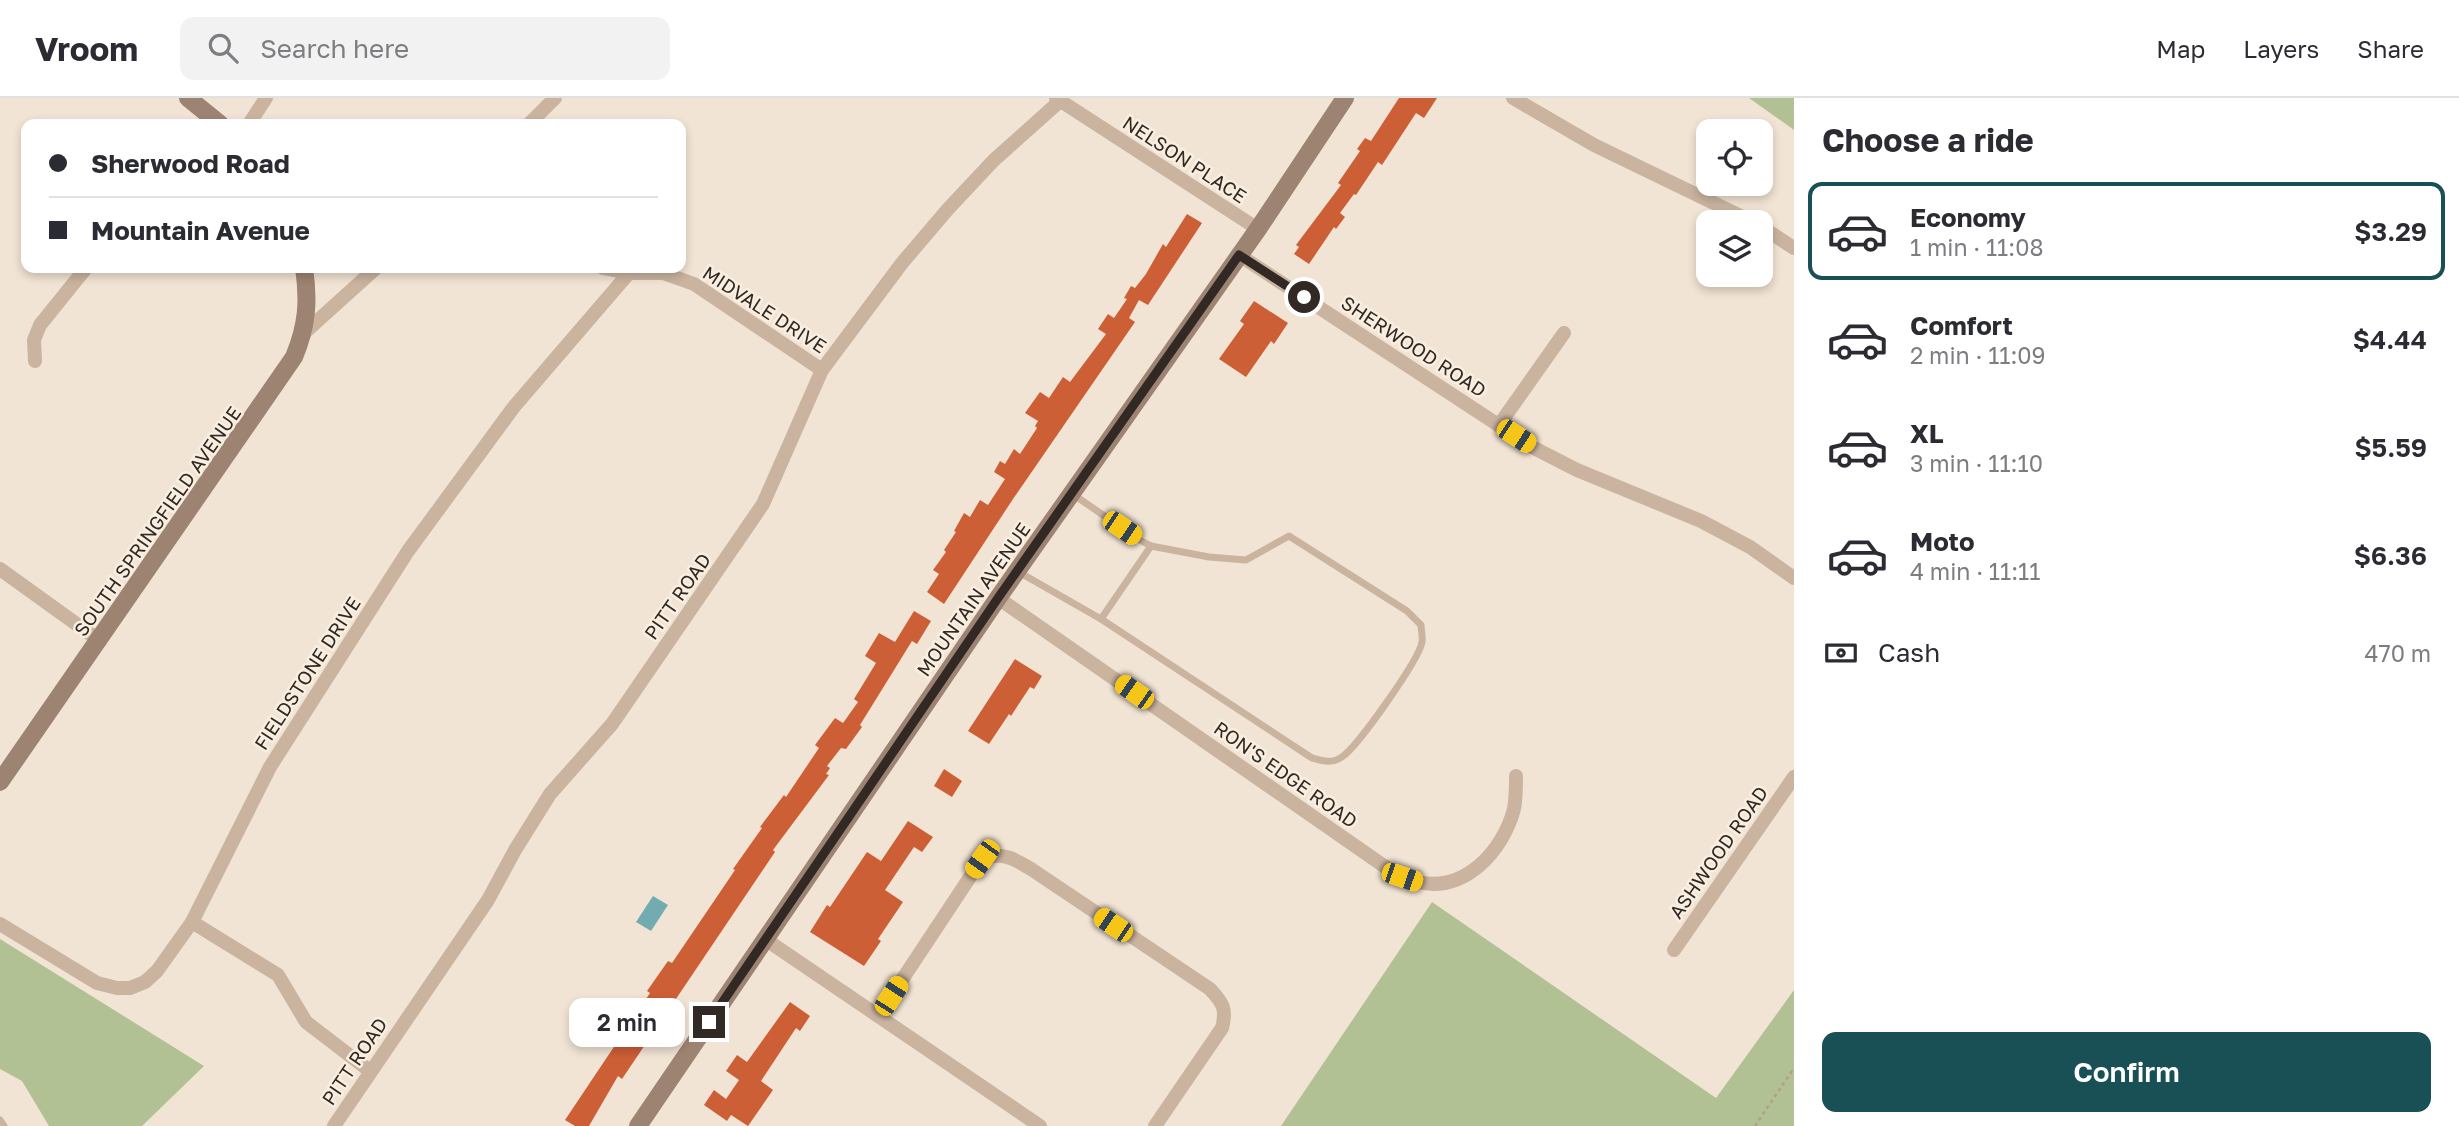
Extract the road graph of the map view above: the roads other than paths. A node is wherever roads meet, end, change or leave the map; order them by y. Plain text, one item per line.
1 (188, 98) edge
2 (266, 98) edge
3 (555, 98) edge
4 (1345, 98) edge
5 (1513, 98) edge
6 (1058, 99) edge
7 (208, 119) edge
8 (252, 119) edge
9 (534, 119) edge
10 (1728, 210) edge
11 (1258, 229) junction
12 (1773, 234) edge
13 (1794, 248) edge
14 (1239, 255) junction
15 (82, 273) edge
16 (305, 273) edge
17 (370, 273) edge
18 (629, 273) joint
19 (304, 333) junction
20 (1564, 333) dead end
21 (35, 361) dead end
22 (822, 370) junction
23 (1499, 425) junction
24 (1071, 493) junction
25 (1152, 545) junction
26 (0, 569) edge
27 (1017, 571) junction
28 (1794, 578) edge
29 (998, 598) junction
30 (1101, 619) junction
31 (100, 641) junction
32 (2, 776) edge
33 (1516, 776) dead end
34 (1794, 777) edge
35 (192, 922) junction
36 (0, 924) edge
37 (765, 939) junction
38 (1674, 950) dead end
39 (878, 1016) junction
40 (370, 1071) junction
41 (0, 1120) edge
42 (4, 1126) edge
43 (334, 1126) edge
44 (638, 1126) edge
45 (1040, 1126) edge
46 (1155, 1126) edge

1 - 7 street
2 - 8 street
3 - 9 street
4 - 11 street, MOUNTAIN AVENUE
5 - 10 street
6 - 11 street, NELSON PLACE
6 - 22 street, PITT ROAD
11 - 14 street, MOUNTAIN AVENUE
12 - 13 street
14 - 23 street, SHERWOOD ROAD
14 - 24 street, MOUNTAIN AVENUE
15 - 21 street
16 - 19 street, SOUTH SPRINGFIELD AVENUE
17 - 19 street
18 - 22 street, MIDVALE DRIVE
18 - 35 street, FIELDSTONE DRIVE
19 - 31 street, SOUTH SPRINGFIELD AVENUE
20 - 23 street
22 - 40 street, PITT ROAD
23 - 28 street, SHERWOOD ROAD
24 - 25 lane
24 - 27 street, MOUNTAIN AVENUE
25 - 30 lane
25 - 30 lane
26 - 31 street
27 - 29 street, MOUNTAIN AVENUE
27 - 30 lane
29 - 33 street, RON'S EDGE ROAD
29 - 37 street, MOUNTAIN AVENUE
31 - 32 street, SOUTH SPRINGFIELD AVENUE
34 - 38 street, ASHWOOD ROAD
35 - 36 street, FIELDSTONE DRIVE
35 - 40 street
37 - 39 street
37 - 44 street, MOUNTAIN AVENUE
39 - 45 street
39 - 46 street
40 - 43 street, PITT ROAD
41 - 42 lane

